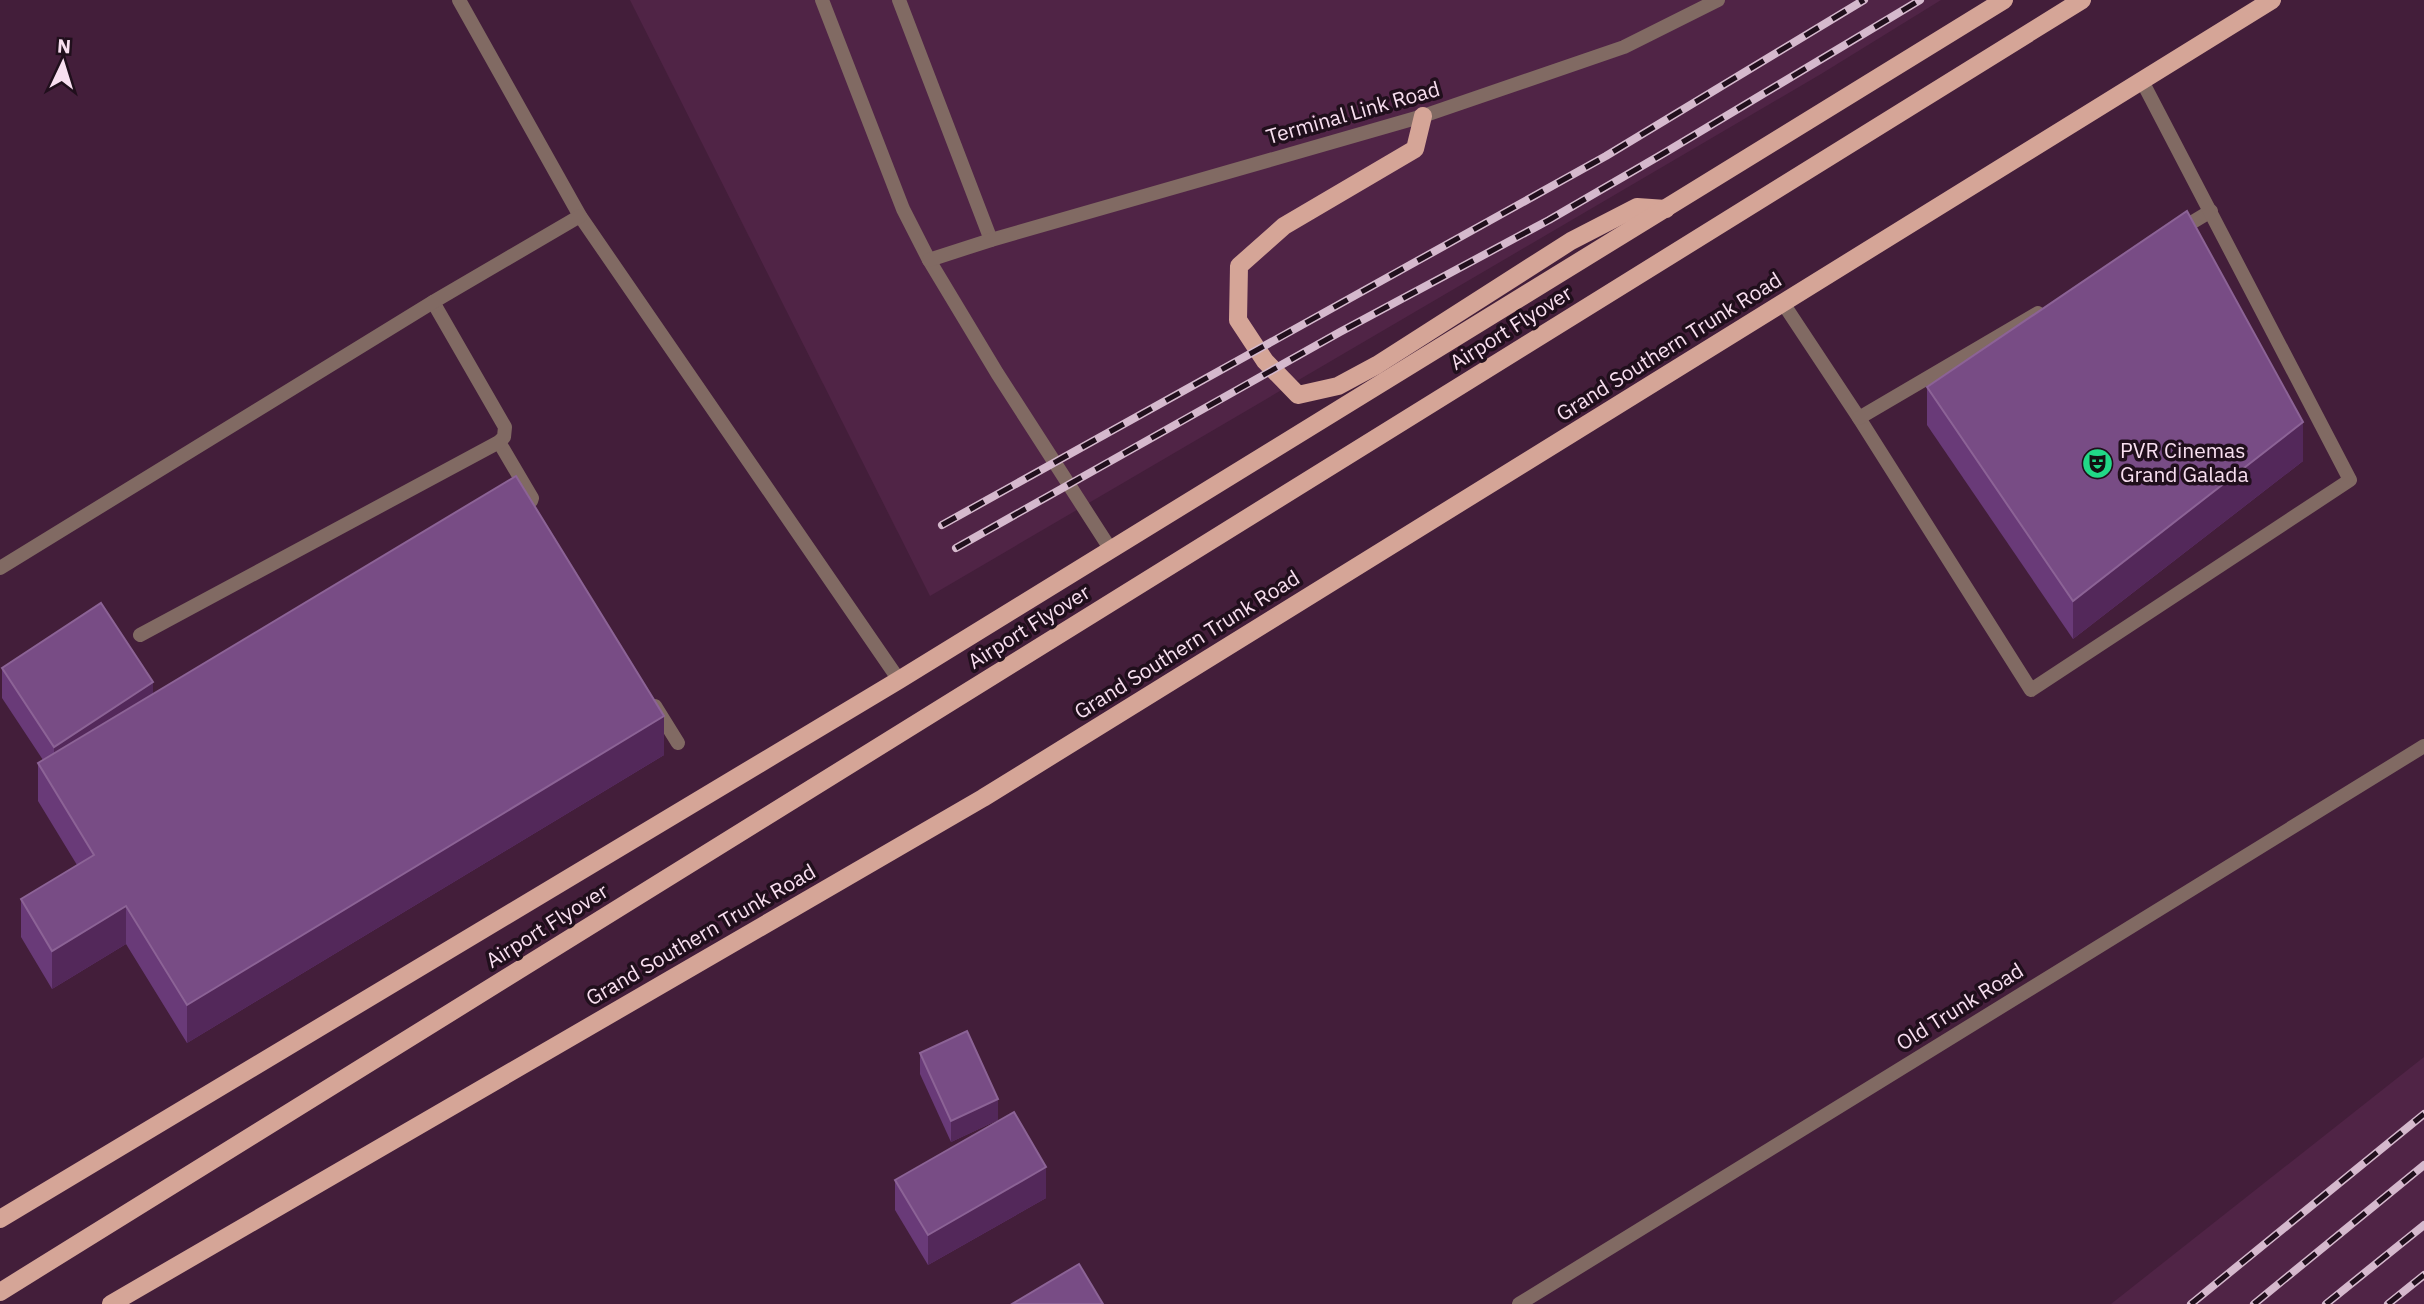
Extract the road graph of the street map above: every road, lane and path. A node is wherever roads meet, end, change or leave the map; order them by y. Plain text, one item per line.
1 (460, 0) edge
2 (822, 0) edge
3 (899, 0) edge
4 (1718, 0) edge
5 (2004, 0) edge
6 (2082, 0) edge
7 (2272, 0) edge
8 (2142, 81) junction
9 (1423, 116) junction
10 (1666, 209) junction
11 (2211, 211) junction
12 (580, 216) junction
13 (2164, 239) edge
14 (991, 240) junction
15 (929, 260) junction
16 (433, 302) junction
17 (1783, 303) junction
18 (2047, 308) edge
19 (1859, 418) junction
20 (499, 442) junction
21 (507, 515) edge
22 (1111, 550) junction
23 (0, 568) edge
24 (141, 635) dead end
25 (899, 680) junction
26 (650, 697) edge
27 (678, 743) dead end
28 (2424, 746) edge
29 (0, 1219) edge
30 (0, 1292) edge
31 (111, 1304) edge
32 (1519, 1304) edge

1 - 12 street
2 - 15 street
3 - 14 street
4 - 9 street, Terminal Link Road
5 - 10 main road
6 - 30 main road, Airport Flyover
7 - 8 main road, Grand Southern Trunk Road
8 - 11 street
8 - 17 main road, Grand Southern Trunk Road
9 - 10 main road
9 - 14 street, Terminal Link Road
10 - 22 main road
11 - 13 street
11 - 19 street
12 - 16 street
12 - 25 street
14 - 15 street, Terminal Link Road
15 - 22 street
16 - 20 street
16 - 23 street
17 - 19 street
17 - 31 main road, Grand Southern Trunk Road
18 - 19 street
20 - 21 street
20 - 24 street
22 - 25 main road
25 - 29 main road
26 - 27 street
28 - 32 street, Old Trunk Road

